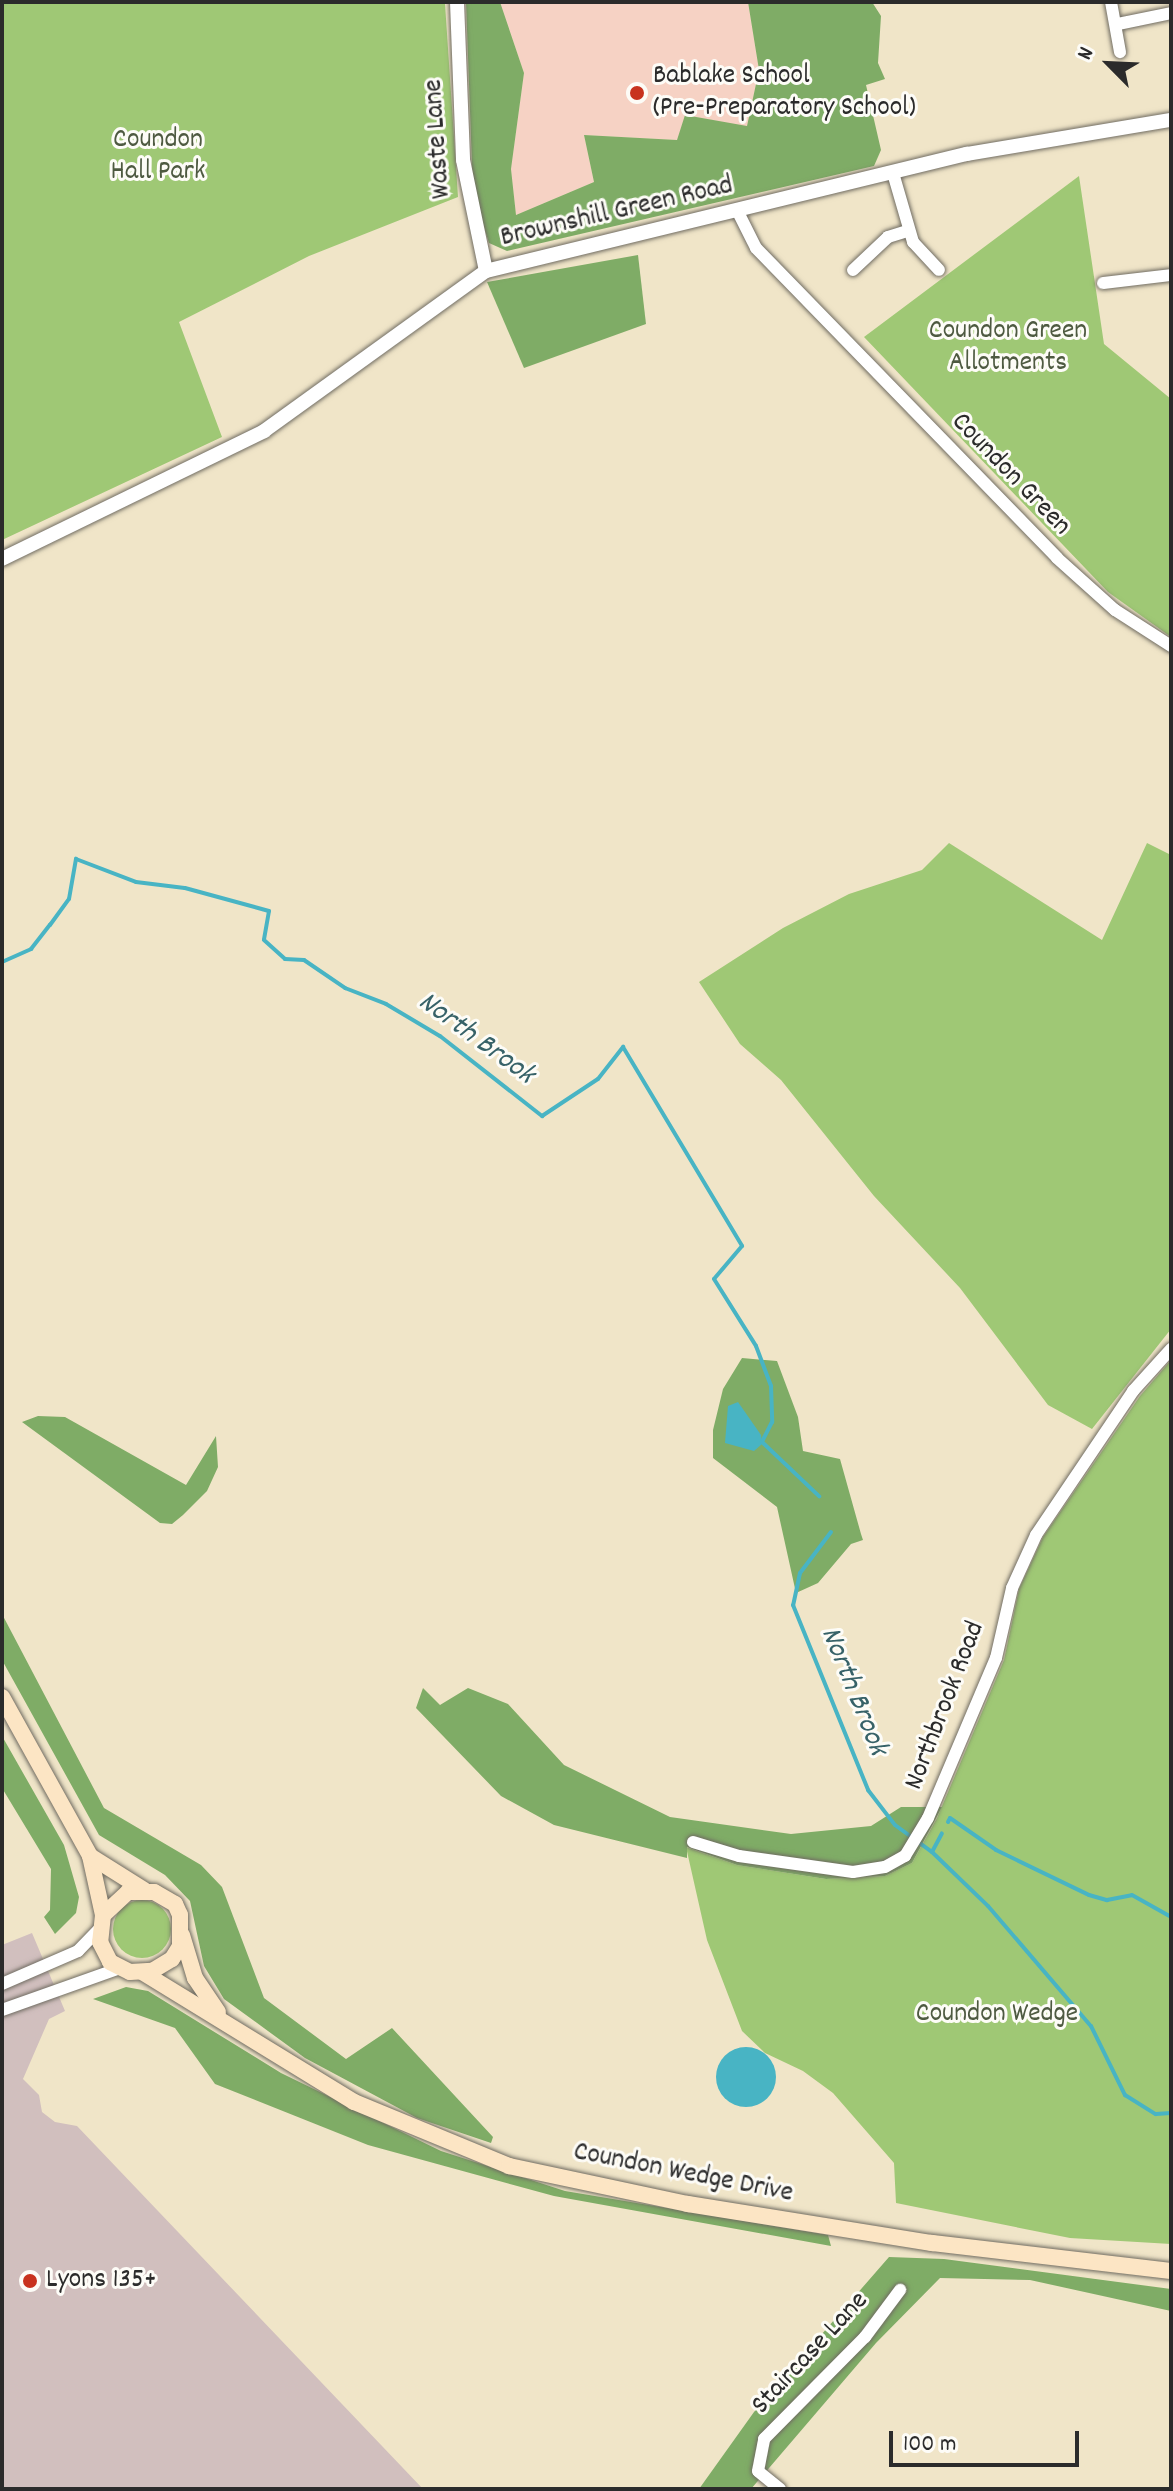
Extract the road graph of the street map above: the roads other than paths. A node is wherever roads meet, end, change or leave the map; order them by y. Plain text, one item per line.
1 (457, 2) edge
2 (1111, 2) edge
3 (1171, 13) edge
4 (1118, 24) junction
5 (1120, 52) dead end
6 (1171, 120) edge
7 (893, 173) junction
8 (738, 212) junction
9 (908, 231) junction
10 (853, 270) dead end
11 (939, 270) dead end
12 (486, 271) junction
13 (1171, 275) edge
14 (1103, 283) dead end
15 (2, 559) edge
16 (1171, 646) edge
17 (1171, 1349) edge
18 (2, 1697) edge
19 (693, 1842) dead end
20 (90, 1856) junction
21 (144, 1890) junction
22 (101, 1922) junction
23 (182, 1935) junction
24 (120, 1968) junction
25 (142, 1972) junction
26 (2, 1984) edge
27 (2, 2010) edge
28 (221, 2017) junction
29 (1171, 2271) edge
30 (900, 2290) dead end
31 (780, 2489) edge

1 - 12 street, Waste Lane
2 - 4 street
3 - 4 street
4 - 5 street
6 - 7 street, Brownshill Green Road
7 - 8 street, Brownshill Green Road
7 - 9 street
8 - 12 street, Brownshill Green Road
8 - 16 street, Coundon Green
9 - 10 street
9 - 11 street
12 - 15 street, Brownshill Green Road
13 - 14 street
17 - 19 street, Northbrook Road
18 - 20 main road, Coundon Wedge Drive
20 - 21 main road, Coundon Wedge Drive
20 - 22 main road, Coundon Wedge Drive
21 - 22 main road
21 - 23 main road, Coundon Wedge Drive
22 - 24 main road, Coundon Wedge Drive
22 - 26 street
23 - 25 main road
23 - 28 main road, Coundon Wedge Drive
24 - 25 main road, Coundon Wedge Drive
24 - 27 street
25 - 28 main road, Coundon Wedge Drive
28 - 29 main road, Coundon Wedge Drive
30 - 31 street, Staircase Lane

